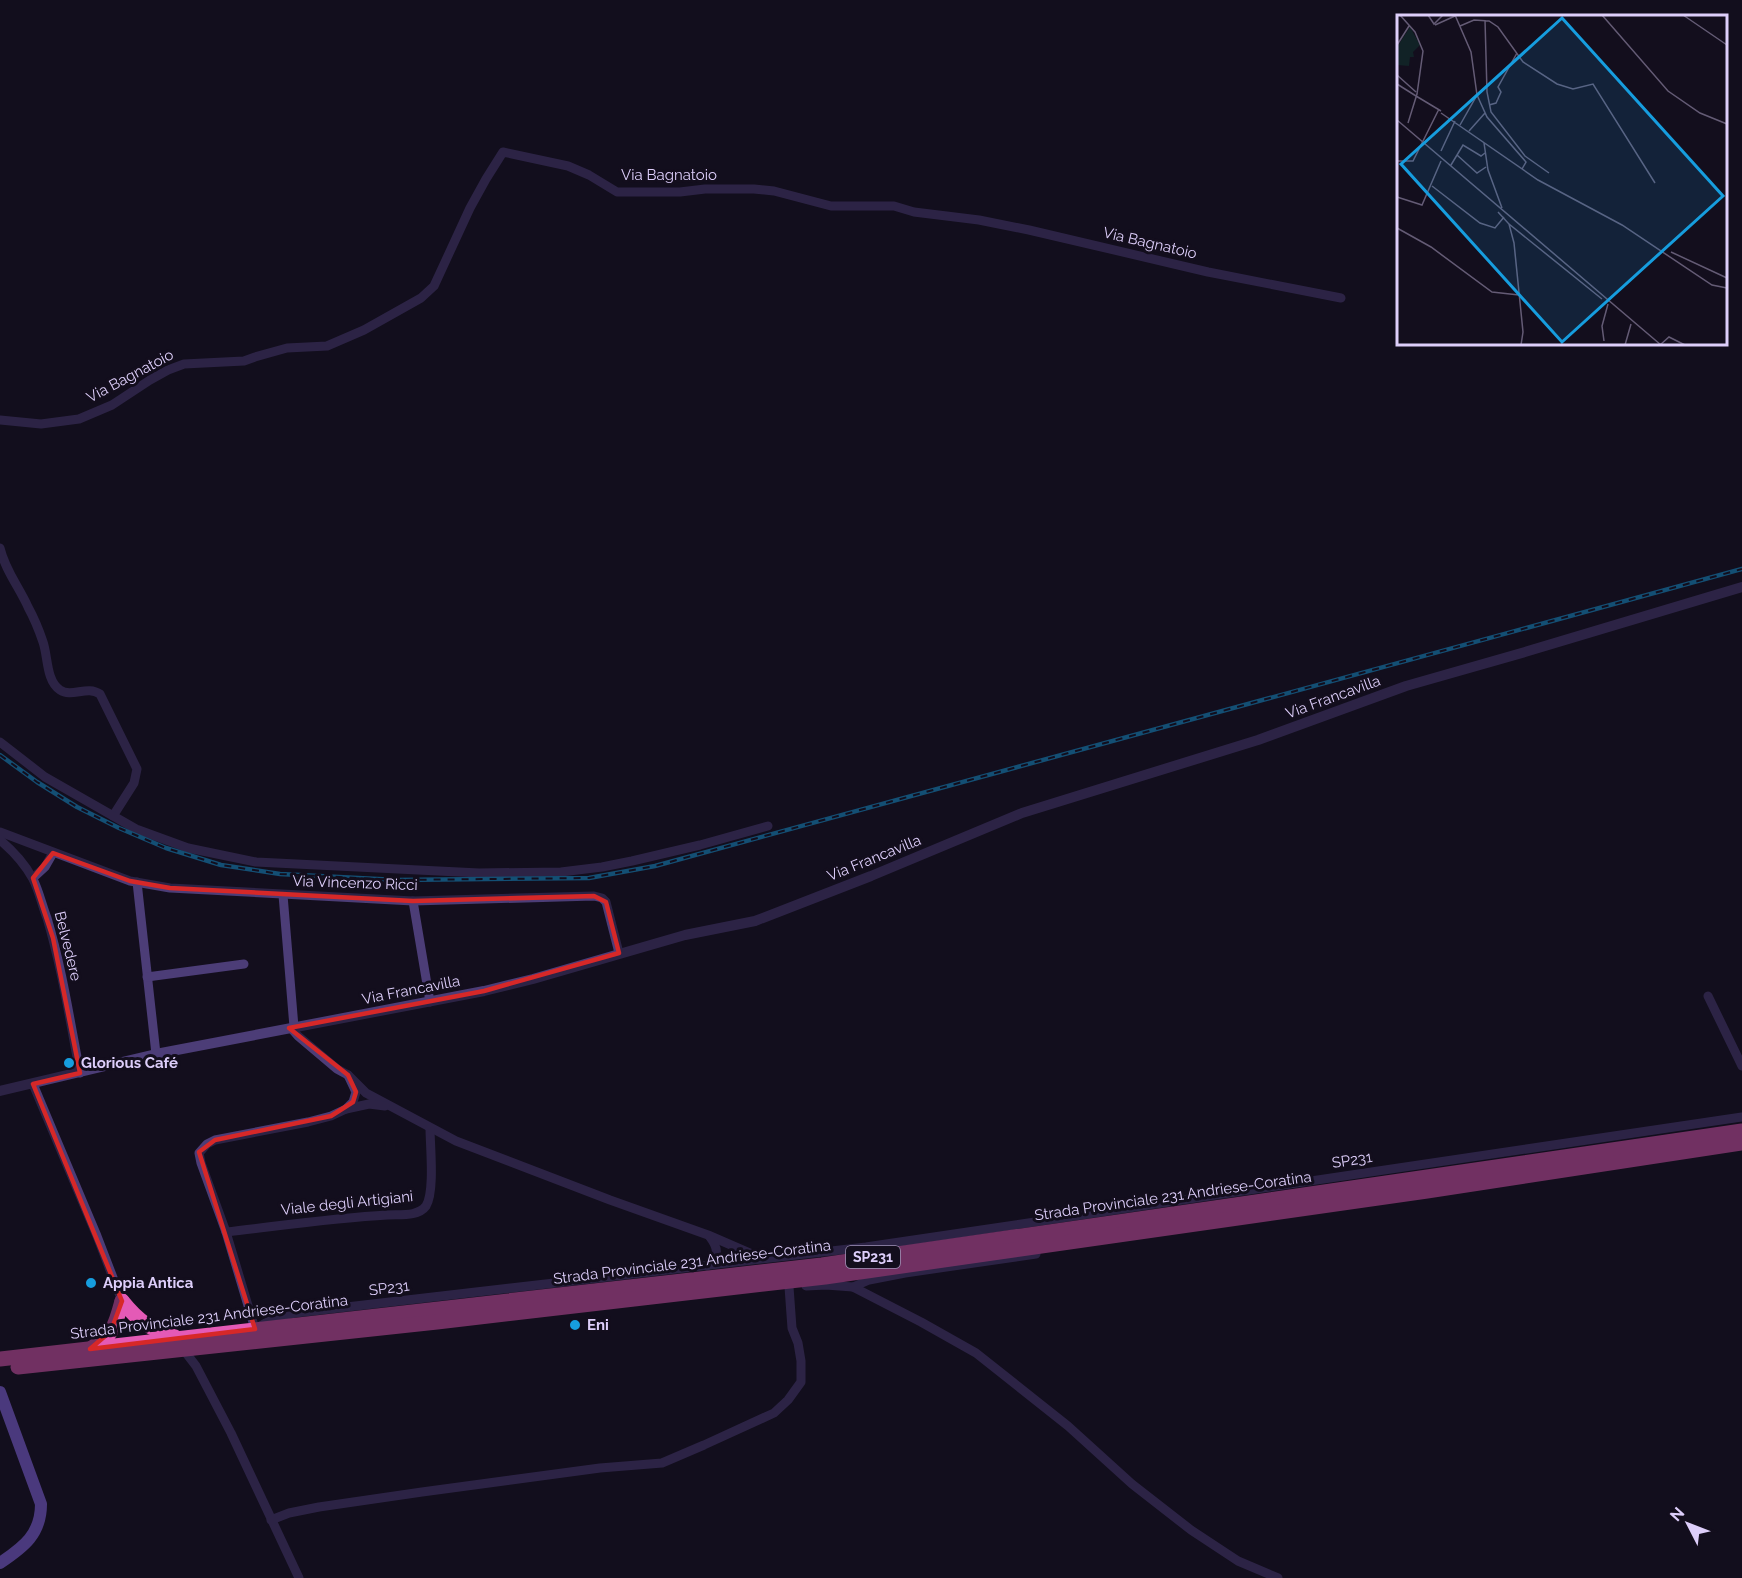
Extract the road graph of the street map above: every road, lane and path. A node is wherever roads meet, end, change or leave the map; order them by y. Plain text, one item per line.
1 (1341, 298) dead end
2 (0, 420) edge
3 (0, 548) edge
4 (1742, 587) edge
5 (0, 742) edge
6 (113, 816) junction
7 (768, 826) dead end
8 (0, 832) edge
9 (0, 840) edge
10 (33, 846) junction
11 (53, 853) junction
12 (20, 860) junction
13 (33, 878) junction
14 (136, 882) junction
15 (283, 895) junction
16 (413, 902) junction
17 (619, 953) junction
18 (244, 964) dead end
19 (147, 977) junction
20 (1708, 996) dead end
21 (430, 1002) junction
22 (293, 1028) junction
23 (156, 1054) junction
24 (1742, 1066) edge
25 (80, 1073) junction
26 (348, 1075) junction
27 (33, 1084) junction
28 (0, 1090) edge
29 (392, 1107) junction
30 (346, 1110) junction
31 (1742, 1117) edge
32 (430, 1128) junction
33 (1742, 1131) edge
34 (1742, 1143) edge
35 (1742, 1149) edge
36 (226, 1232) junction
37 (708, 1235) junction
38 (762, 1258) junction
39 (705, 1266) junction
40 (789, 1287) junction
41 (853, 1287) junction
42 (731, 1289) junction
43 (122, 1301) junction
44 (255, 1329) junction
45 (182, 1344) junction
46 (90, 1348) junction
47 (1, 1365) edge
48 (0, 1392) edge
49 (271, 1520) junction
50 (0, 1563) edge
51 (299, 1578) edge
52 (1278, 1578) edge

1 - 2 street, Via Bagnatoio
3 - 6 street
4 - 17 street, Via Francavilla
5 - 6 street
6 - 7 street
8 - 10 street, Via Vincenzo Ricci
9 - 12 street, Belvedere
10 - 11 street, Via Vincenzo Ricci
10 - 12 street
11 - 13 street
11 - 14 street, Via Vincenzo Ricci
12 - 13 street, Belvedere
13 - 25 street, Belvedere
14 - 15 street, Via Vincenzo Ricci
14 - 19 street
15 - 16 street, Via Vincenzo Ricci
15 - 22 street
16 - 17 street, Via Vincenzo Ricci
16 - 21 street
17 - 21 street, Via Francavilla
18 - 19 street
19 - 23 street
20 - 24 street
21 - 22 street, Via Francavilla
22 - 23 street, Via Francavilla
22 - 26 street
23 - 25 street, Via Francavilla
25 - 27 street, Via Francavilla
26 - 29 street
26 - 30 street
27 - 28 street, Via Francavilla
27 - 43 street
29 - 30 street
29 - 32 street
30 - 36 street
31 - 38 street, SP231
32 - 36 street, Viale degli Artigiani
32 - 37 street
33 - 44 highway, Strada Provinciale 231 Andriese-Coratina / SP231
34 - 42 highway, Strada Provinciale 231 Andriese-Coratina / SP231
35 - 41 street
36 - 44 street
37 - 38 street
37 - 39 street
38 - 39 street, SP231
39 - 44 street, SP231
40 - 41 street
40 - 42 street
40 - 49 street
41 - 52 street
42 - 45 highway, Strada Provinciale 231 Andriese-Coratina / SP231
43 - 45 highway
43 - 46 highway
44 - 45 highway, Strada Provinciale 231 Andriese-Coratina / SP231
45 - 46 highway, Strada Provinciale 231 Andriese-Coratina / SP231
45 - 47 highway, Strada Provinciale 231 Andriese-Coratina / SP231
45 - 49 street
46 - 47 highway, Strada Provinciale 231 Andriese-Coratina / SP231
48 - 50 main road
49 - 51 street

